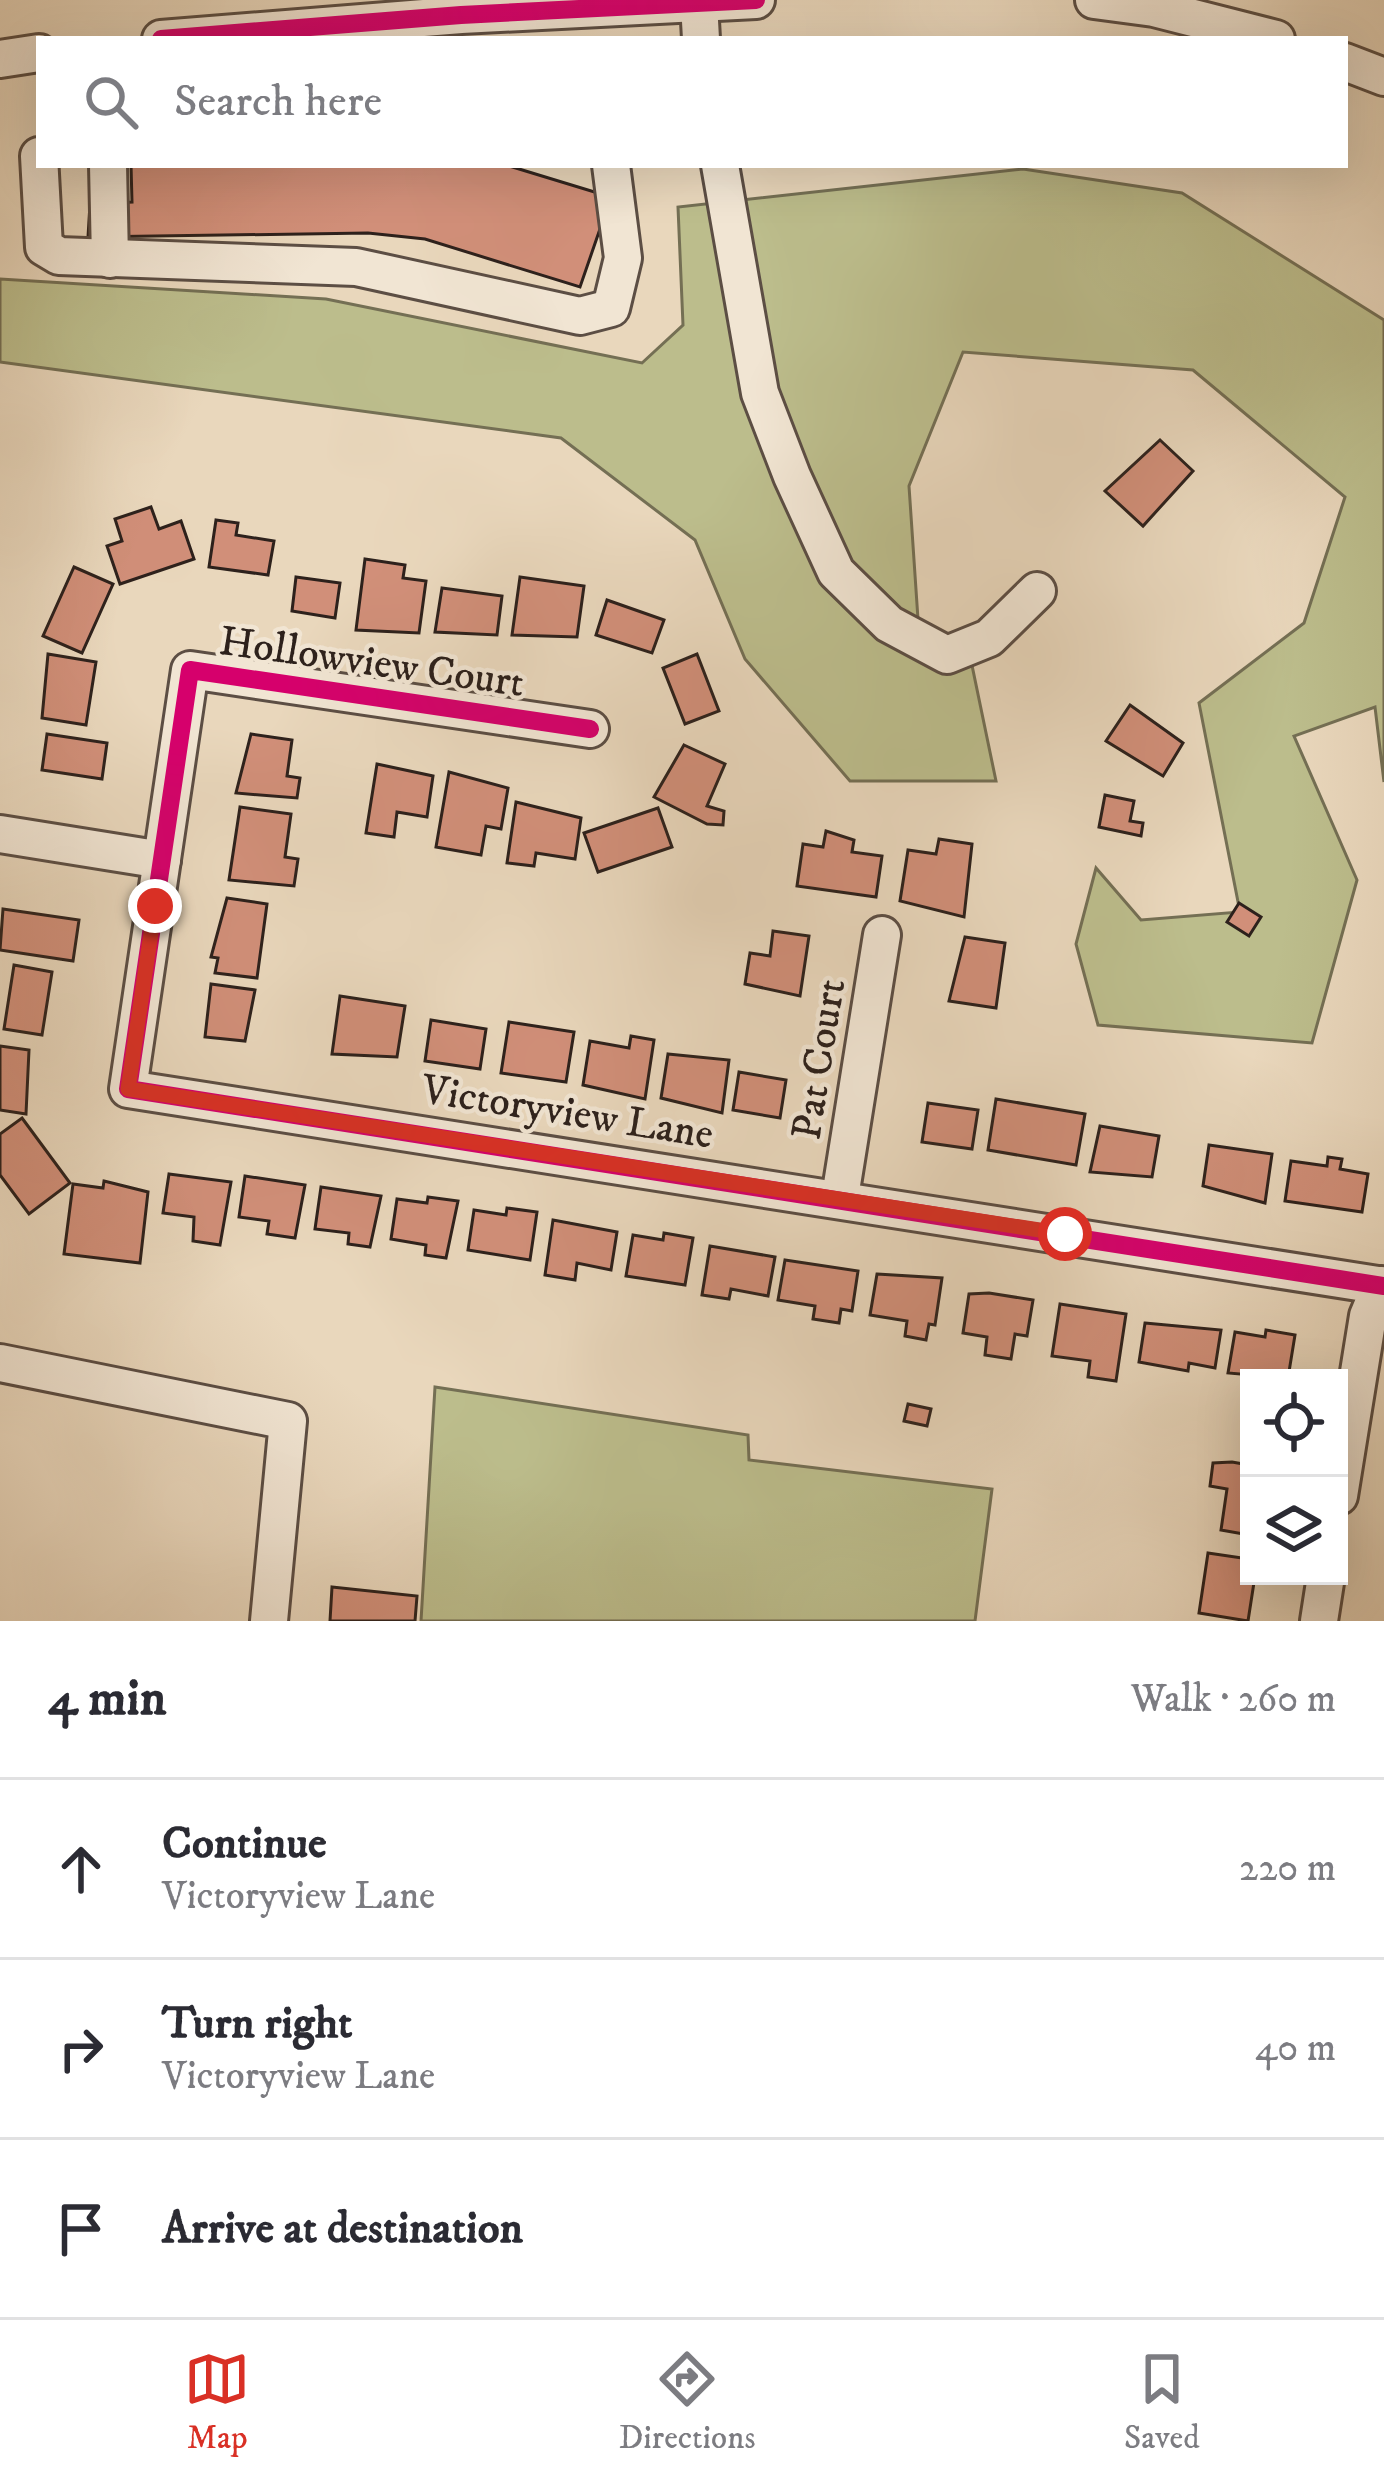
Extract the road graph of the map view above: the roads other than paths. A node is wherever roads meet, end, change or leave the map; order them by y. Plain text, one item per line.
1 (756, 0) edge
2 (1094, 0) edge
3 (459, 8) edge
4 (700, 21) edge
5 (418, 28) edge
6 (231, 36) edge
7 (1264, 36) edge
8 (36, 53) edge
9 (0, 59) edge
10 (1348, 63) edge
11 (1384, 77) edge
12 (40, 168) edge
13 (108, 168) edge
14 (611, 168) edge
15 (721, 168) edge
16 (110, 260) junction
17 (1037, 591) dead end
18 (590, 729) dead end
19 (0, 834) edge
20 (162, 860) junction
21 (882, 935) dead end
22 (840, 1197) junction
23 (1382, 1286) edge
24 (0, 1363) edge
25 (1342, 1477) edge
26 (1325, 1585) edge
27 (268, 1621) edge
28 (1319, 1621) edge

1 - 4 street
2 - 7 street
3 - 4 street
3 - 5 street
5 - 6 street
8 - 9 street
10 - 11 street
12 - 16 street
13 - 16 street
14 - 16 street
15 - 17 street
18 - 20 street, Hollowview Court
19 - 20 street
20 - 22 street, Victoryview Lane
21 - 22 street, Pat Court
22 - 23 street, Victoryview Lane
23 - 25 street
24 - 27 street
26 - 28 street

